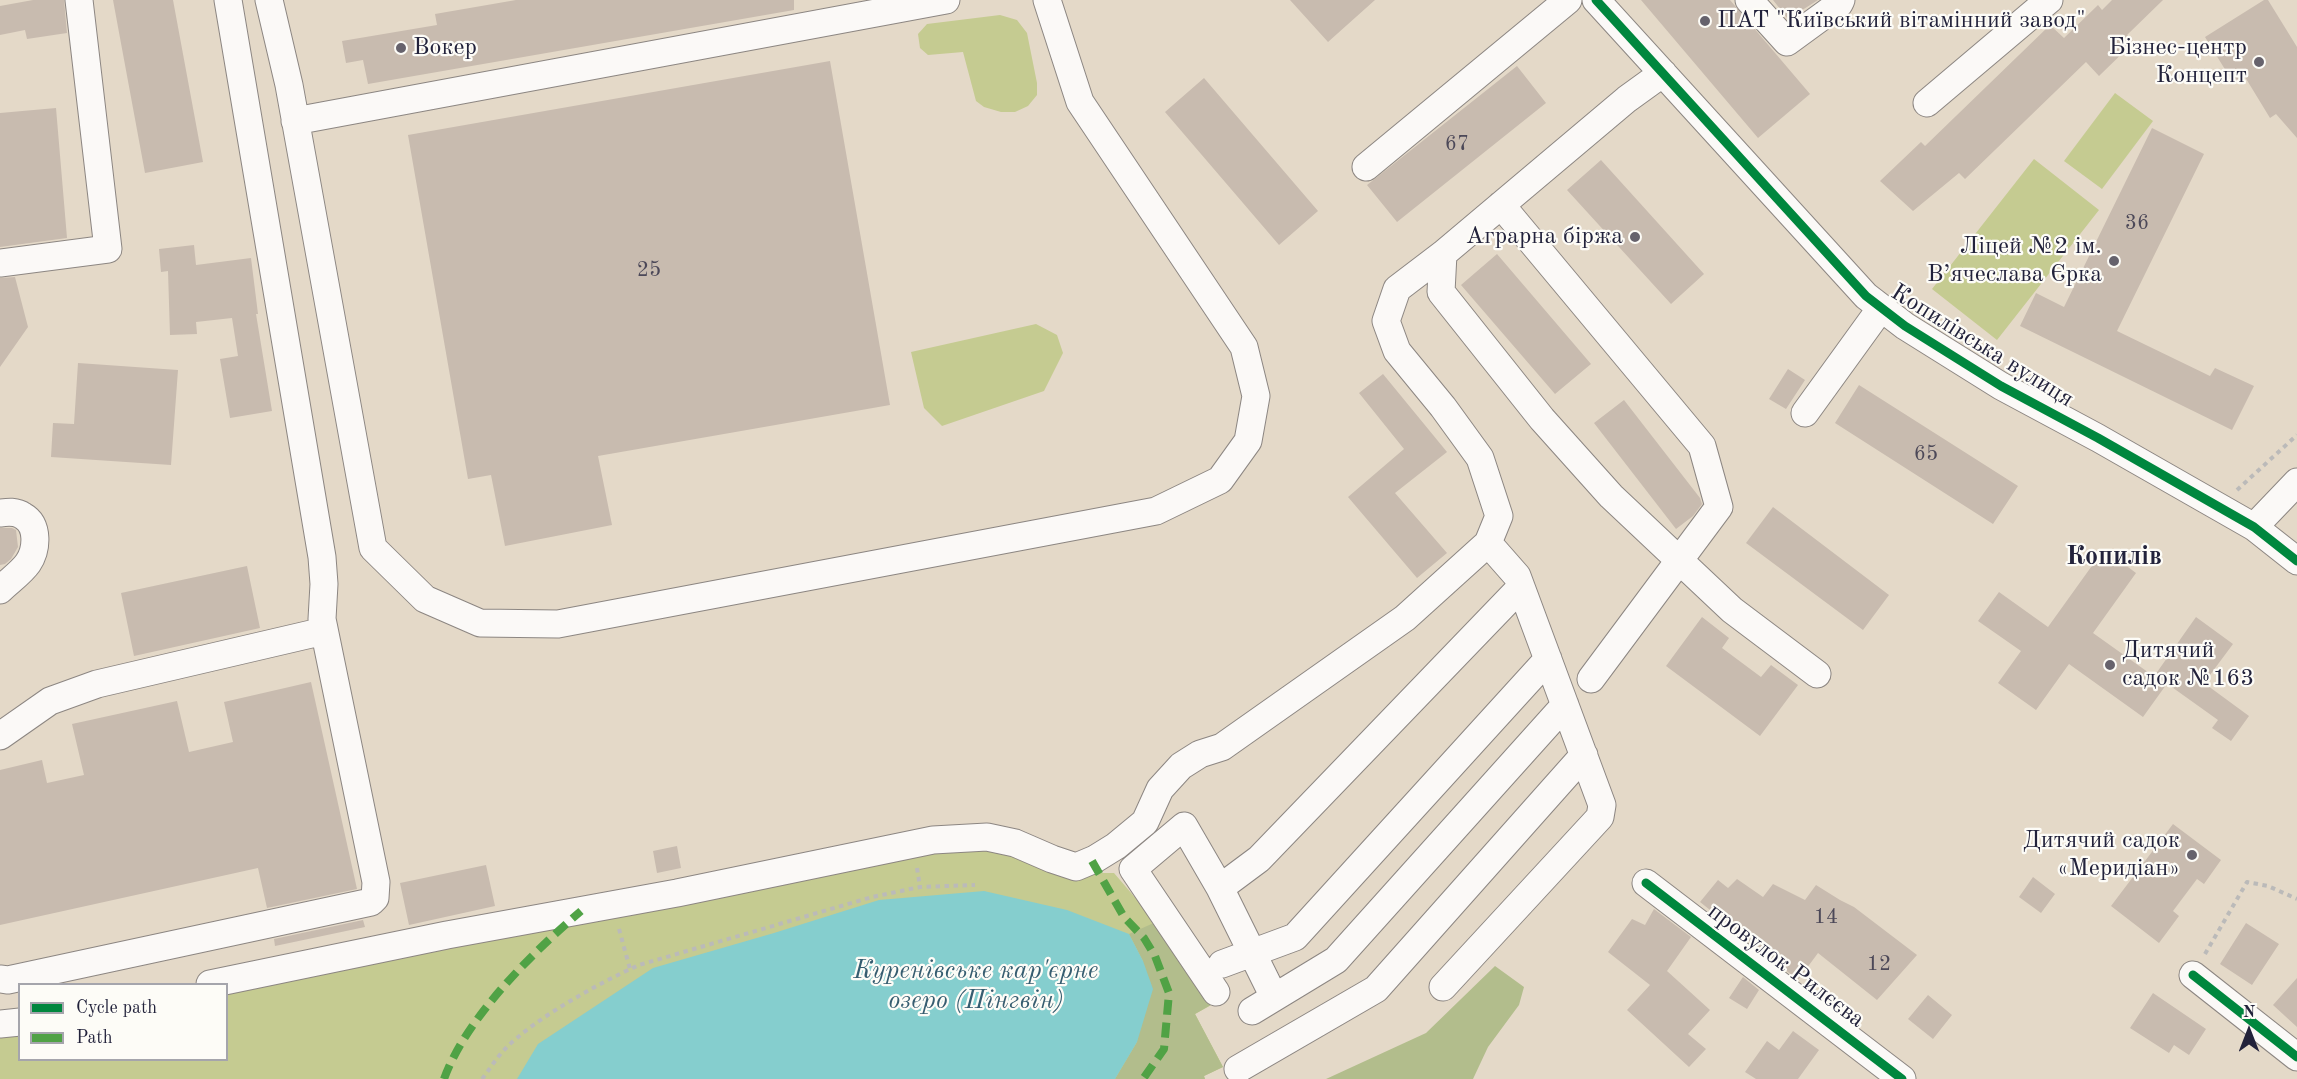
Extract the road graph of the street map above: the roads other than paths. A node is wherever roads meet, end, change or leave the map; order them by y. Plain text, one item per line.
1 (79, 0) edge
2 (228, 0) edge
3 (269, 0) edge
4 (946, 0) edge
5 (1047, 0) edge
6 (1568, 0) edge
7 (1596, 0) edge
8 (1749, 0) edge
9 (1841, 0) edge
10 (2040, 3) edge
11 (1663, 73) junction
12 (1927, 103) dead end
13 (295, 121) junction
14 (1366, 167) dead end
15 (1501, 205) junction
16 (1443, 254) junction
17 (0, 263) edge
18 (1881, 308) junction
19 (1805, 413) dead end
20 (2297, 482) edge
21 (0, 513) edge
22 (2254, 527) junction
23 (1488, 543) junction
24 (1680, 560) junction
25 (2297, 561) edge
26 (1521, 587) junction
27 (0, 590) edge
28 (324, 631) junction
29 (1548, 659) junction
30 (1817, 674) dead end
31 (1591, 680) dead end
32 (1565, 705) junction
33 (0, 736) edge
34 (1584, 755) junction
35 (1116, 846) junction
36 (1133, 869) junction
37 (1646, 883) dead end
38 (1220, 888) junction
39 (1253, 951) junction
40 (1222, 964) dead end
41 (2193, 975) road end
42 (0, 979) edge
43 (215, 983) edge
44 (1443, 987) dead end
45 (1216, 992) dead end
46 (18, 1022) edge
47 (0, 1024) edge
48 (2297, 1058) edge
49 (1238, 1069) dead end
50 (1902, 1079) edge

1 - 17 street
2 - 28 street
3 - 13 street
4 - 13 street
5 - 13 street
6 - 14 street
7 - 11 street, Копилівська вулиця
8 - 9 street
10 - 12 street
11 - 15 street
11 - 18 street, Копилівська вулиця
15 - 16 street
15 - 24 street
16 - 23 street
16 - 24 street
18 - 19 street
18 - 22 street, Копилівська вулиця
20 - 22 street
21 - 27 street
22 - 25 street, Копилівська вулиця
23 - 26 street
23 - 35 street
24 - 30 street
24 - 31 street
26 - 29 street
26 - 38 street
28 - 33 street
28 - 42 street
29 - 32 street
29 - 39 street
32 - 34 street
32 - 39 street
34 - 44 street
34 - 49 street
35 - 36 street
35 - 43 street
36 - 38 street
36 - 45 street
37 - 50 street, провулок Рилєєва
38 - 39 street
39 - 40 street
41 - 48 street
46 - 47 street

